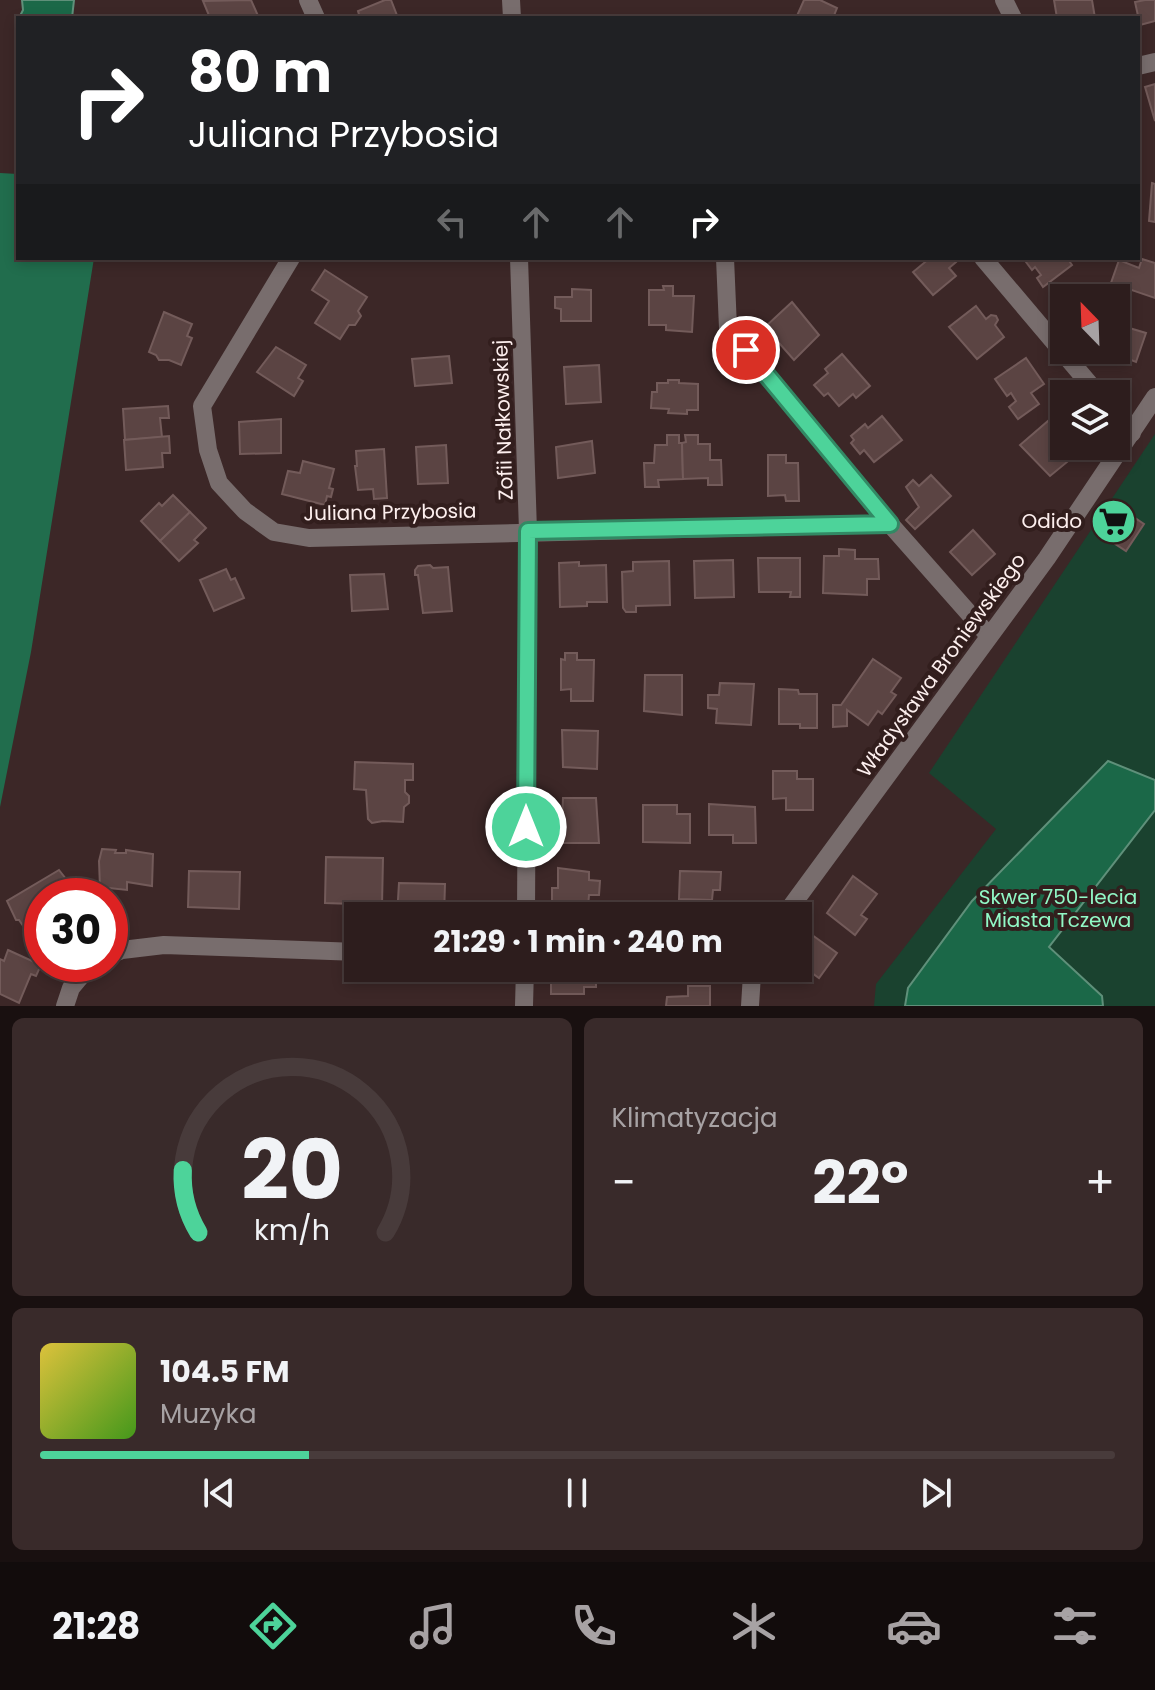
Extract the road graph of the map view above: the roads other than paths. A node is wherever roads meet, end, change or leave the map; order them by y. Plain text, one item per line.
1 (290, 260) edge
2 (519, 260) edge
3 (725, 260) edge
4 (985, 260) edge
5 (1086, 380) edge
6 (1155, 397) edge
7 (1130, 431) edge
8 (1132, 433) junction
9 (890, 524) junction
10 (528, 531) junction
11 (989, 636) junction
12 (526, 902) edge
13 (794, 902) edge
14 (128, 949) edge
15 (344, 951) edge
16 (76, 982) edge
17 (525, 982) edge
18 (752, 982) edge
19 (65, 1006) edge
20 (524, 1006) edge
21 (750, 1006) edge

1 - 10 street, Juliana Przybosia
2 - 10 street, Zofii Nałkowskiej
3 - 9 street
4 - 5 street
6 - 8 street, Władysława Broniewskiego
7 - 8 street
8 - 11 street, Władysława Broniewskiego
9 - 10 street, Juliana Przybosia
9 - 11 street
10 - 12 street, Zofii Nałkowskiej
11 - 13 street, Władysława Broniewskiego
14 - 15 street
16 - 19 street
17 - 20 street
18 - 21 street

